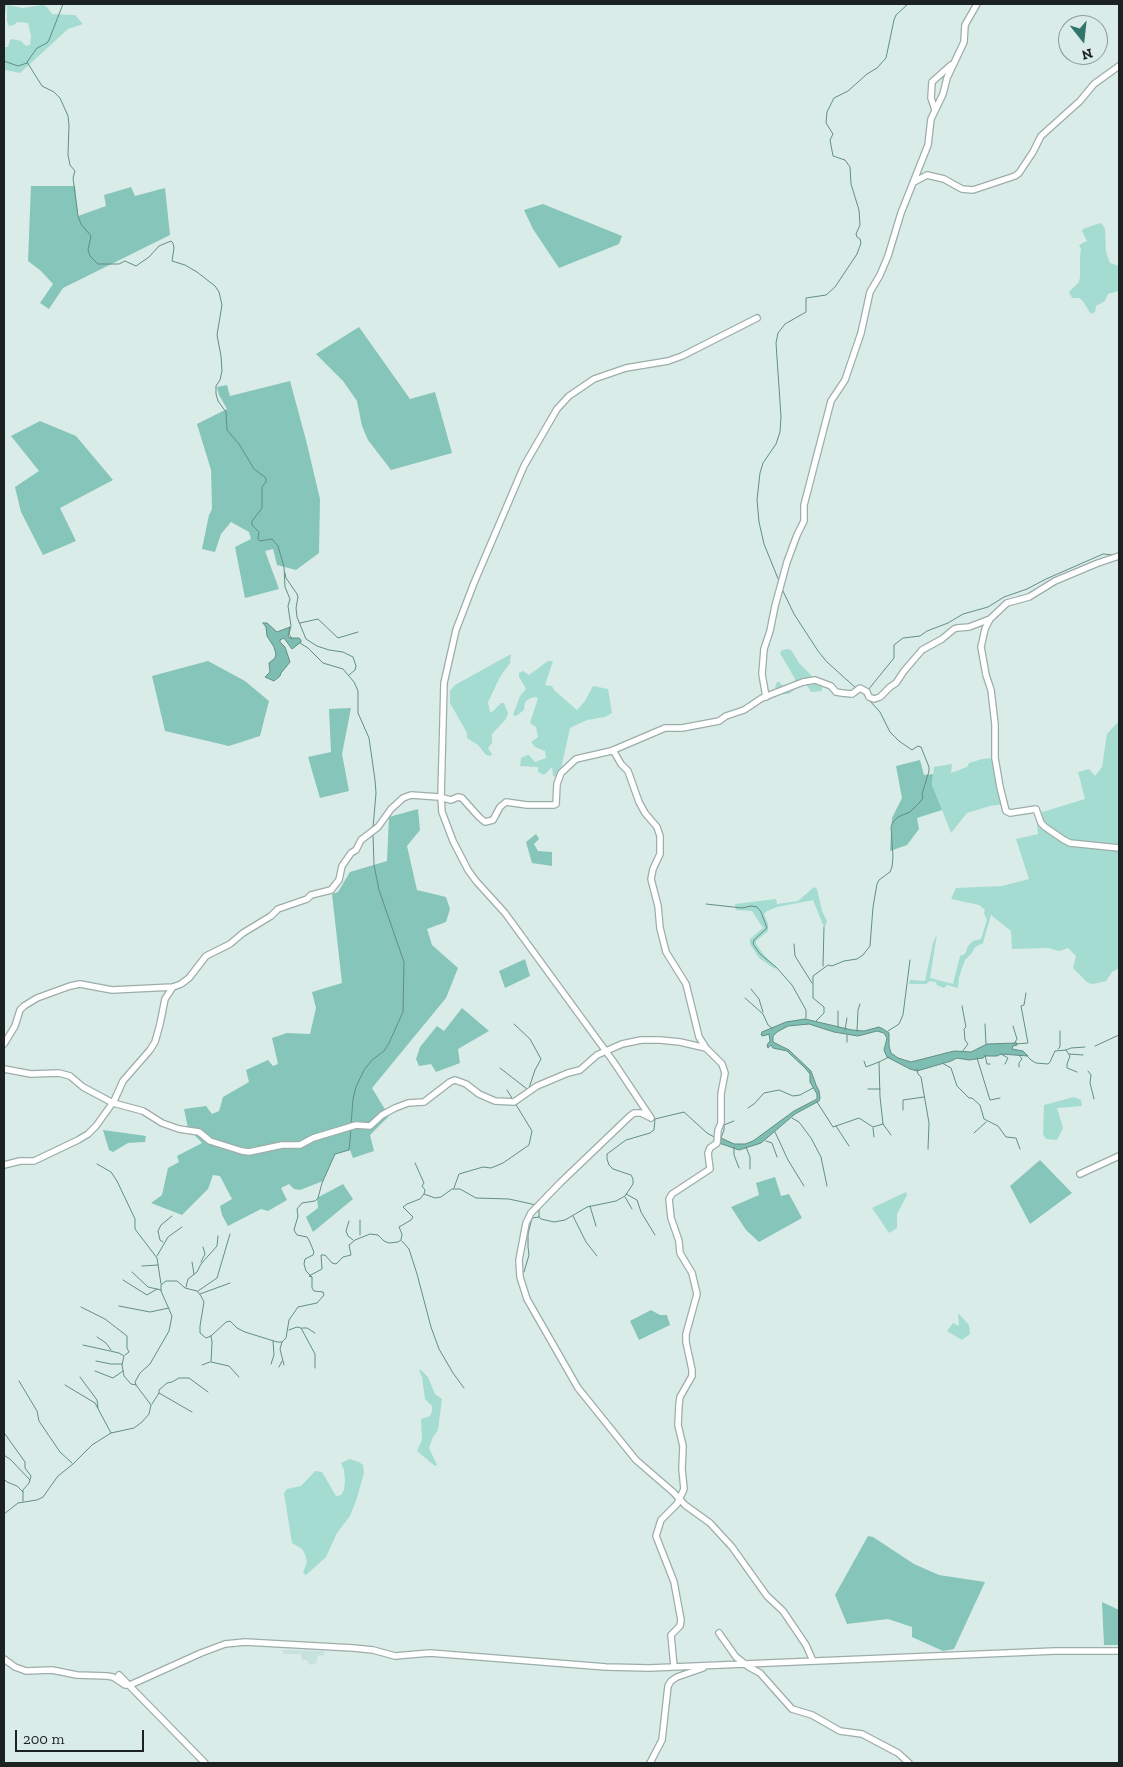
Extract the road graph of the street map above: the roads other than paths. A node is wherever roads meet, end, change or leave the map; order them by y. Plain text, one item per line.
1 (977, 4) edge
2 (952, 64) junction
3 (1119, 66) edge
4 (936, 110) junction
5 (914, 182) junction
6 (757, 318) dead end
7 (1119, 556) edge
8 (990, 619) junction
9 (766, 697) junction
10 (613, 750) junction
11 (441, 797) junction
12 (1119, 848) edge
13 (173, 987) junction
14 (4, 1044) edge
15 (706, 1048) junction
16 (605, 1050) junction
17 (4, 1069) edge
18 (113, 1102) junction
19 (1119, 1156) edge
20 (4, 1165) edge
21 (1080, 1174) dead end
22 (680, 1499) junction
23 (719, 1633) dead end
24 (1119, 1651) edge
25 (4, 1659) edge
26 (813, 1661) junction
27 (745, 1664) junction
28 (709, 1666) junction
29 (674, 1667) junction
30 (119, 1675) dead end
31 (130, 1685) junction
32 (205, 1763) edge
33 (650, 1763) edge
34 (908, 1763) edge

1 - 2 street
2 - 4 street
2 - 4 street
3 - 5 street
4 - 5 street
5 - 9 street
6 - 11 street
7 - 8 street
8 - 9 street
8 - 12 street
9 - 10 street
10 - 11 street
10 - 15 street
11 - 13 street
11 - 16 street
13 - 14 street
13 - 18 street
15 - 16 street
15 - 22 street
16 - 18 street
16 - 22 street
17 - 18 street
18 - 20 street
19 - 21 street
22 - 26 street
22 - 29 street
23 - 27 street
24 - 26 street
25 - 31 street
26 - 27 street
27 - 28 street
27 - 34 street
28 - 29 street
28 - 33 street
29 - 31 street
30 - 31 street
31 - 32 street

